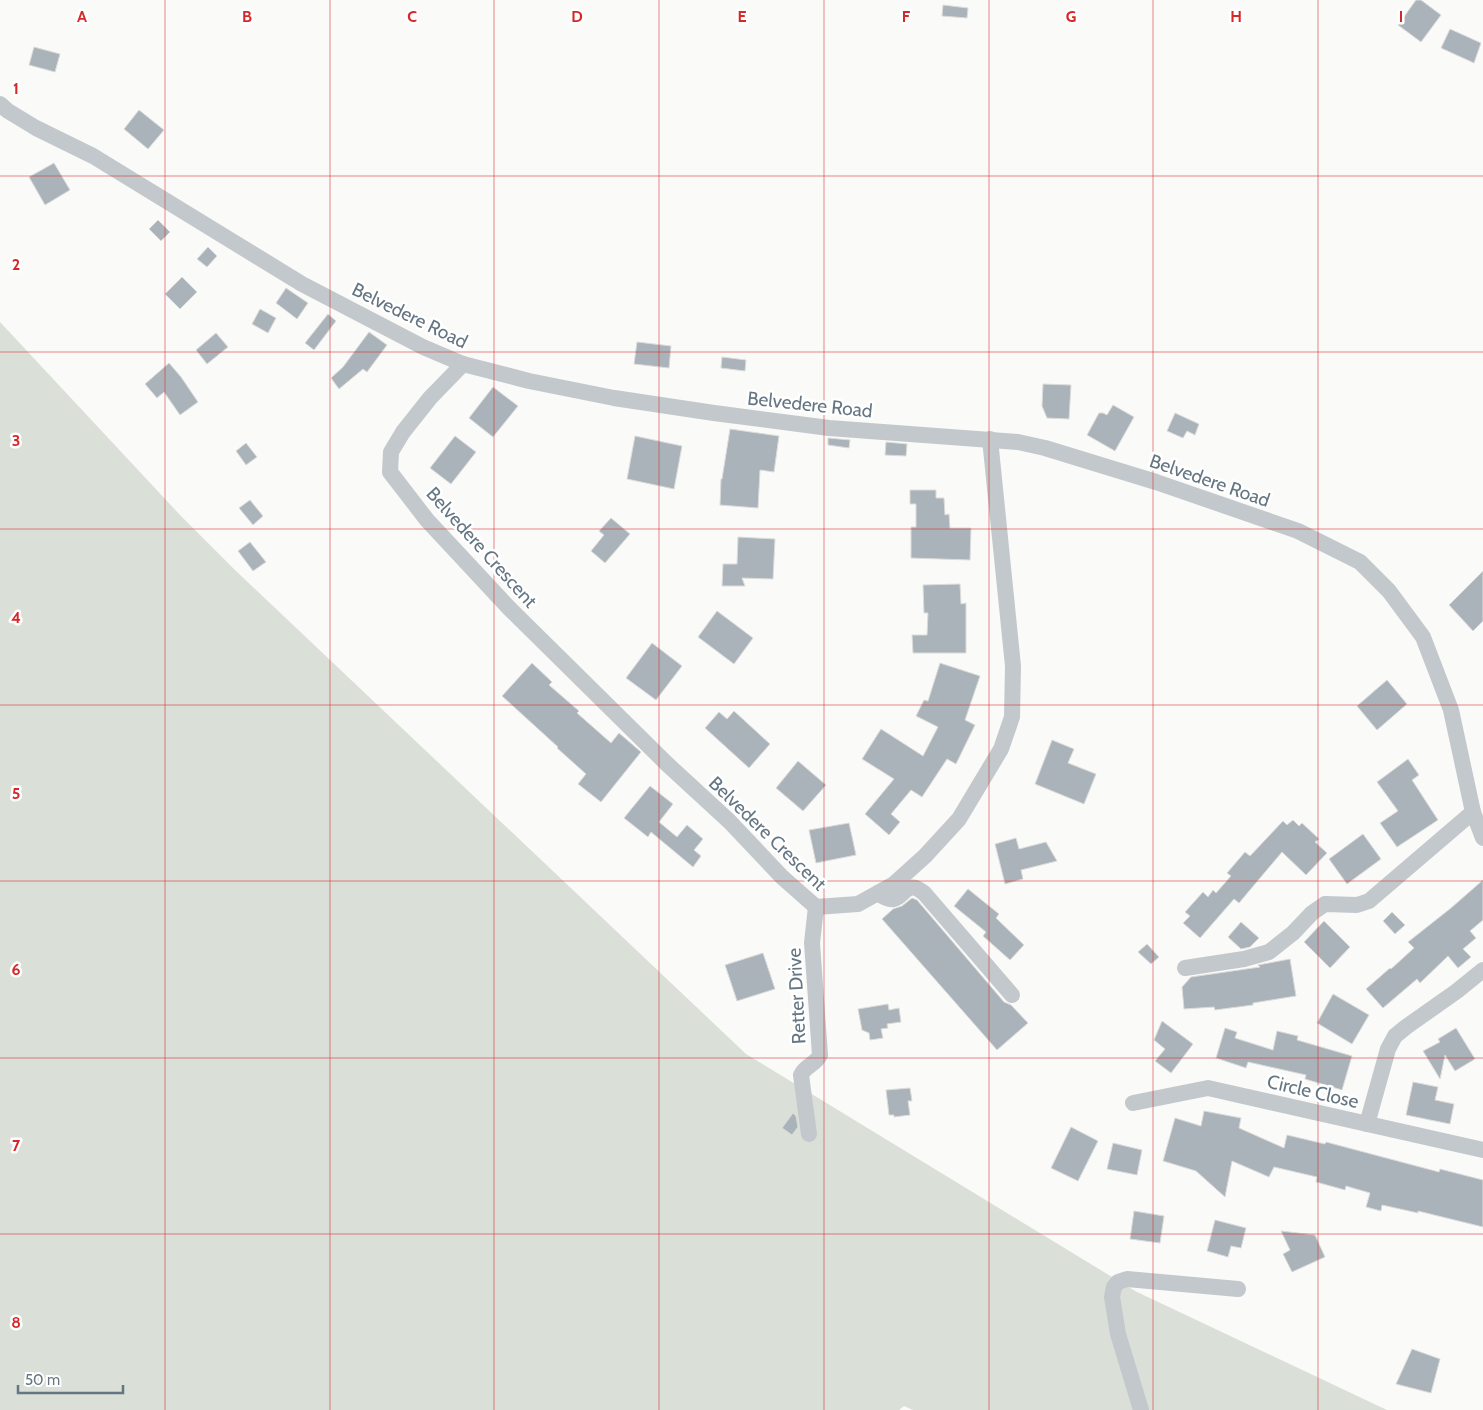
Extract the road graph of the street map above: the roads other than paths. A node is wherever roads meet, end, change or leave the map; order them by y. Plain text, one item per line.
1 (0, 104) edge
2 (463, 364) junction
3 (990, 439) junction
4 (1473, 812) junction
5 (1483, 838) edge
6 (878, 892) junction
7 (816, 907) junction
8 (1185, 968) dead end
9 (1483, 970) edge
10 (1012, 995) dead end
11 (1133, 1103) dead end
12 (1367, 1124) junction
13 (809, 1134) dead end
14 (1483, 1150) edge
15 (1238, 1289) dead end
16 (1141, 1410) edge

1 - 2 street, Belvedere Road
2 - 3 street, Belvedere Road
2 - 7 street, Belvedere Crescent
3 - 4 street, Belvedere Road
3 - 6 street, Belvedere Crescent
4 - 5 street, Belvedere Road
4 - 8 street
6 - 7 street, Belvedere Crescent
6 - 10 street
7 - 13 street, Retter Drive
9 - 12 street
11 - 12 street, Circle Close
12 - 14 street, Circle Close
15 - 16 street

